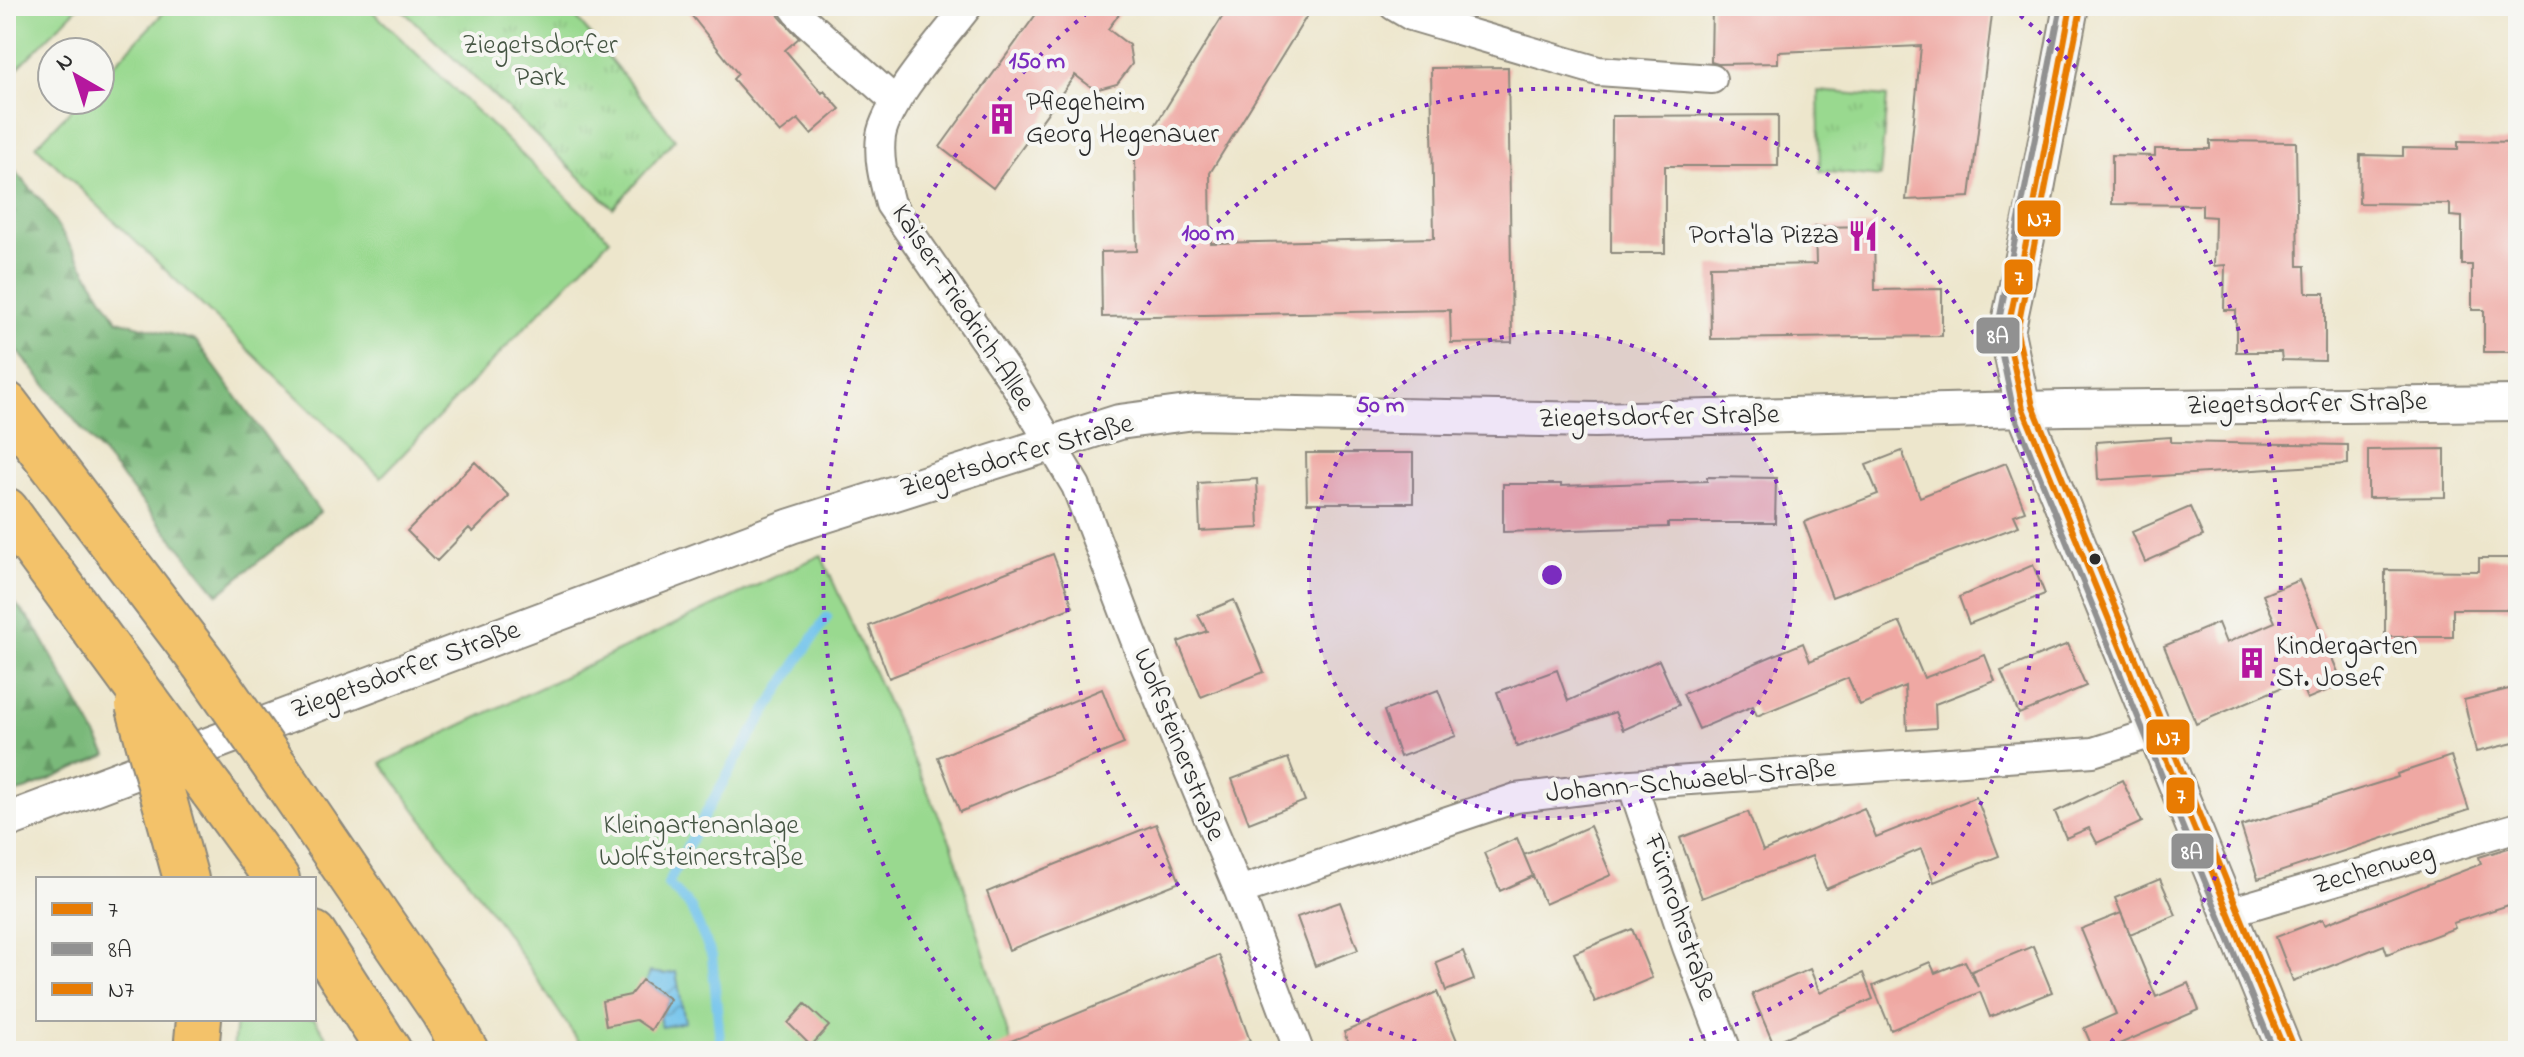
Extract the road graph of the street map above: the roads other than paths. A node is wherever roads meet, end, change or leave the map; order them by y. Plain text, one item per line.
1 (793, 6) edge
2 (968, 6) edge
3 (1394, 6) edge
4 (2071, 6) edge
5 (1712, 79) dead end
6 (896, 102) junction
7 (2518, 403) edge
8 (6, 404) edge
9 (2023, 409) junction
10 (1050, 443) junction
11 (6, 510) edge
12 (131, 680) junction
13 (2156, 732) junction
14 (1632, 784) junction
15 (6, 821) edge
16 (2518, 827) edge
17 (185, 877) edge
18 (276, 877) edge
19 (1239, 891) junction
20 (2229, 912) junction
21 (316, 937) edge
22 (199, 1021) edge
23 (196, 1051) edge
24 (389, 1051) edge
25 (466, 1051) edge
26 (1299, 1051) edge
27 (1727, 1051) edge
28 (2285, 1051) edge

1 - 6 street
2 - 6 street, Kaiser-Friedrich-Allee
3 - 5 street
4 - 9 street
6 - 10 street, Kaiser-Friedrich-Allee
7 - 9 street, Ziegetsdorfer Straße
8 - 25 highway, bridge
9 - 10 street, Ziegetsdorfer Straße
9 - 13 street
10 - 15 street, Ziegetsdorfer Straße
10 - 19 street, Wolfsteinerstraße
11 - 12 highway
12 - 17 highway, bridge
12 - 18 highway, bridge
13 - 14 street, Johann-Schwaebl-Straße
13 - 20 street
14 - 19 street, Johann-Schwaebl-Straße
14 - 27 street, Fürnrohrstraße
16 - 20 street, Zechenweg
19 - 26 street, Wolfsteinerstraße
20 - 28 street
21 - 24 highway
22 - 23 highway

